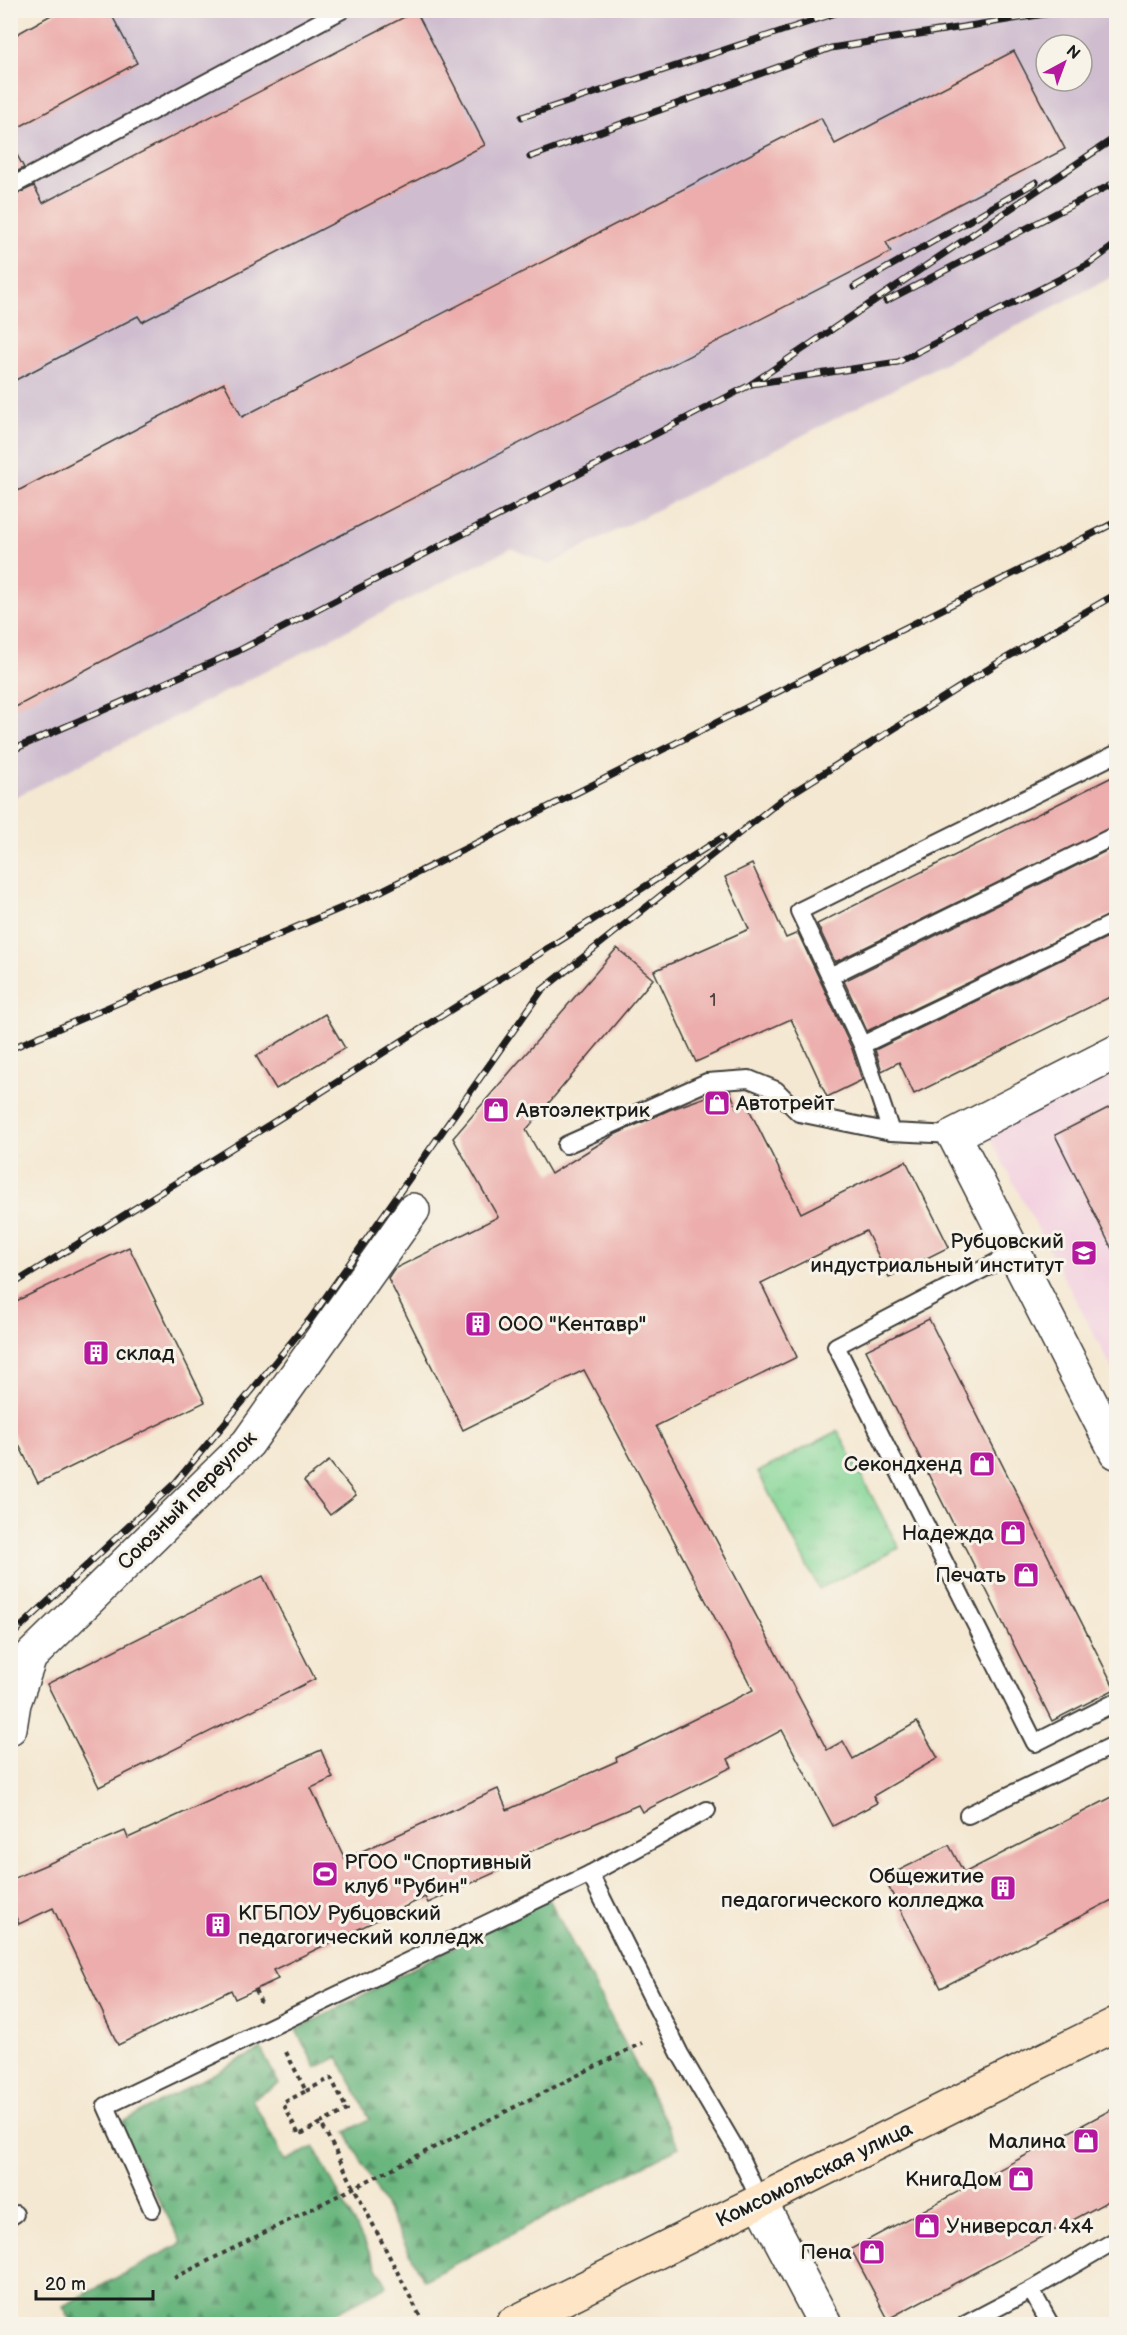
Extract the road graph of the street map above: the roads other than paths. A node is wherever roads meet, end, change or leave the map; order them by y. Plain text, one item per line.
1 (342, 10) edge
2 (10, 188) edge
3 (1116, 754) edge
4 (1116, 836) edge
5 (1116, 922) edge
6 (830, 976) junction
7 (862, 1045) junction
8 (1116, 1052) edge
9 (891, 1132) junction
10 (954, 1135) junction
11 (566, 1145) dead end
12 (413, 1210) dead end
13 (1014, 1253) junction
14 (1115, 1448) edge
15 (1116, 1702) edge
16 (10, 1728) edge
17 (1116, 1744) edge
18 (707, 1810) dead end
19 (968, 1815) dead end
20 (590, 1874) junction
21 (1116, 2024) edge
22 (760, 2201) junction
23 (152, 2209) dead end
24 (1116, 2240) edge
25 (1032, 2290) junction
26 (512, 2325) edge
27 (825, 2325) edge
28 (966, 2325) edge
29 (1050, 2325) edge

1 - 2 lane
3 - 6 lane
4 - 6 lane
5 - 7 lane
6 - 7 lane
7 - 9 lane
8 - 10 street
9 - 10 lane
9 - 11 lane
10 - 13 street
12 - 16 street, Союзный переулок
13 - 14 street
13 - 15 lane
17 - 19 lane
18 - 20 lane
20 - 22 lane
20 - 23 lane
21 - 22 main road, Комсомольская улица
22 - 26 main road, Комсомольская улица
22 - 27 street
24 - 25 lane
25 - 28 lane
25 - 29 lane

